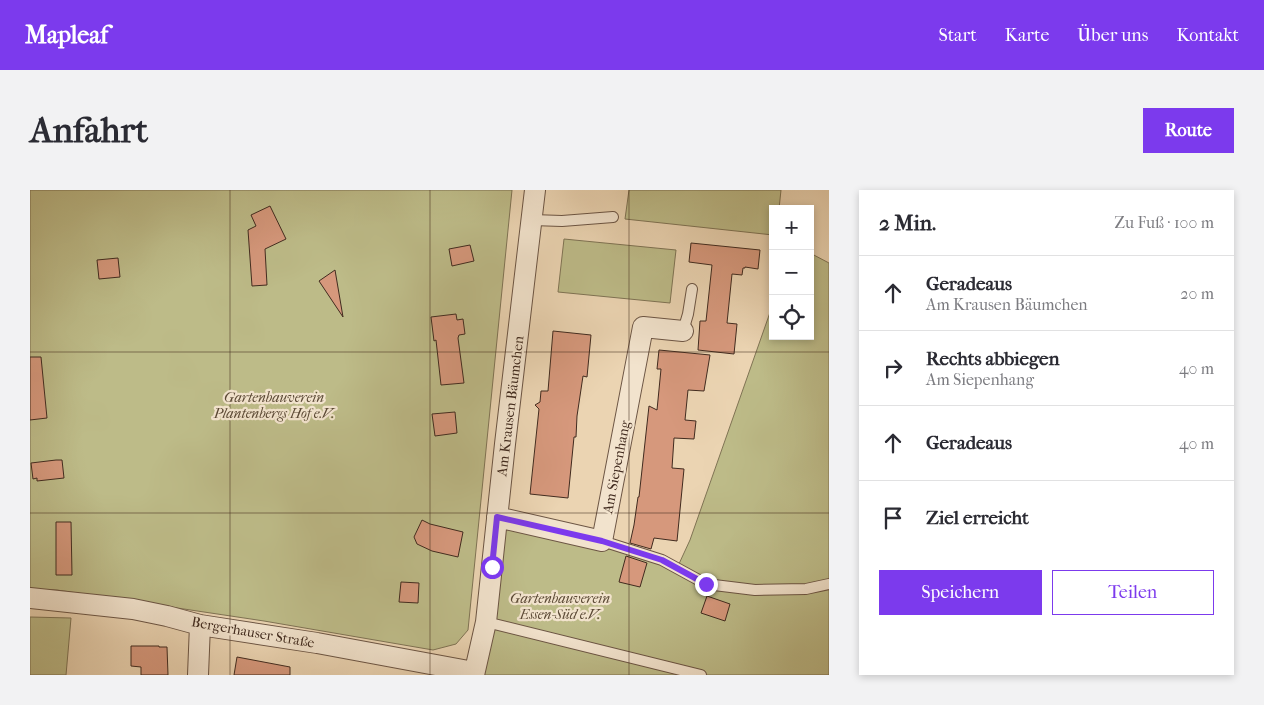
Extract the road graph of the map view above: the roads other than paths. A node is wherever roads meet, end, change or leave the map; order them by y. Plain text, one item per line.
1 (535, 190) edge
2 (613, 217) dead end
3 (532, 220) junction
4 (692, 288) dead end
5 (682, 331) joint
6 (497, 517) junction
7 (602, 541) junction
8 (829, 584) edge
9 (30, 598) edge
10 (486, 622) junction
11 (200, 624) junction
12 (474, 673) edge
13 (198, 675) edge
14 (701, 675) edge

1 - 3 street, Am Krausen Bäumchen
2 - 3 lane
3 - 6 street, Am Krausen Bäumchen
4 - 5 lane
5 - 7 street, Am Siepenhang
6 - 7 street
6 - 10 street, Am Krausen Bäumchen
7 - 8 lane
9 - 11 street, Bergerhauser Straße
10 - 12 street, Am Krausen Bäumchen
10 - 14 lane
11 - 12 street, Bergerhauser Straße
11 - 13 street

